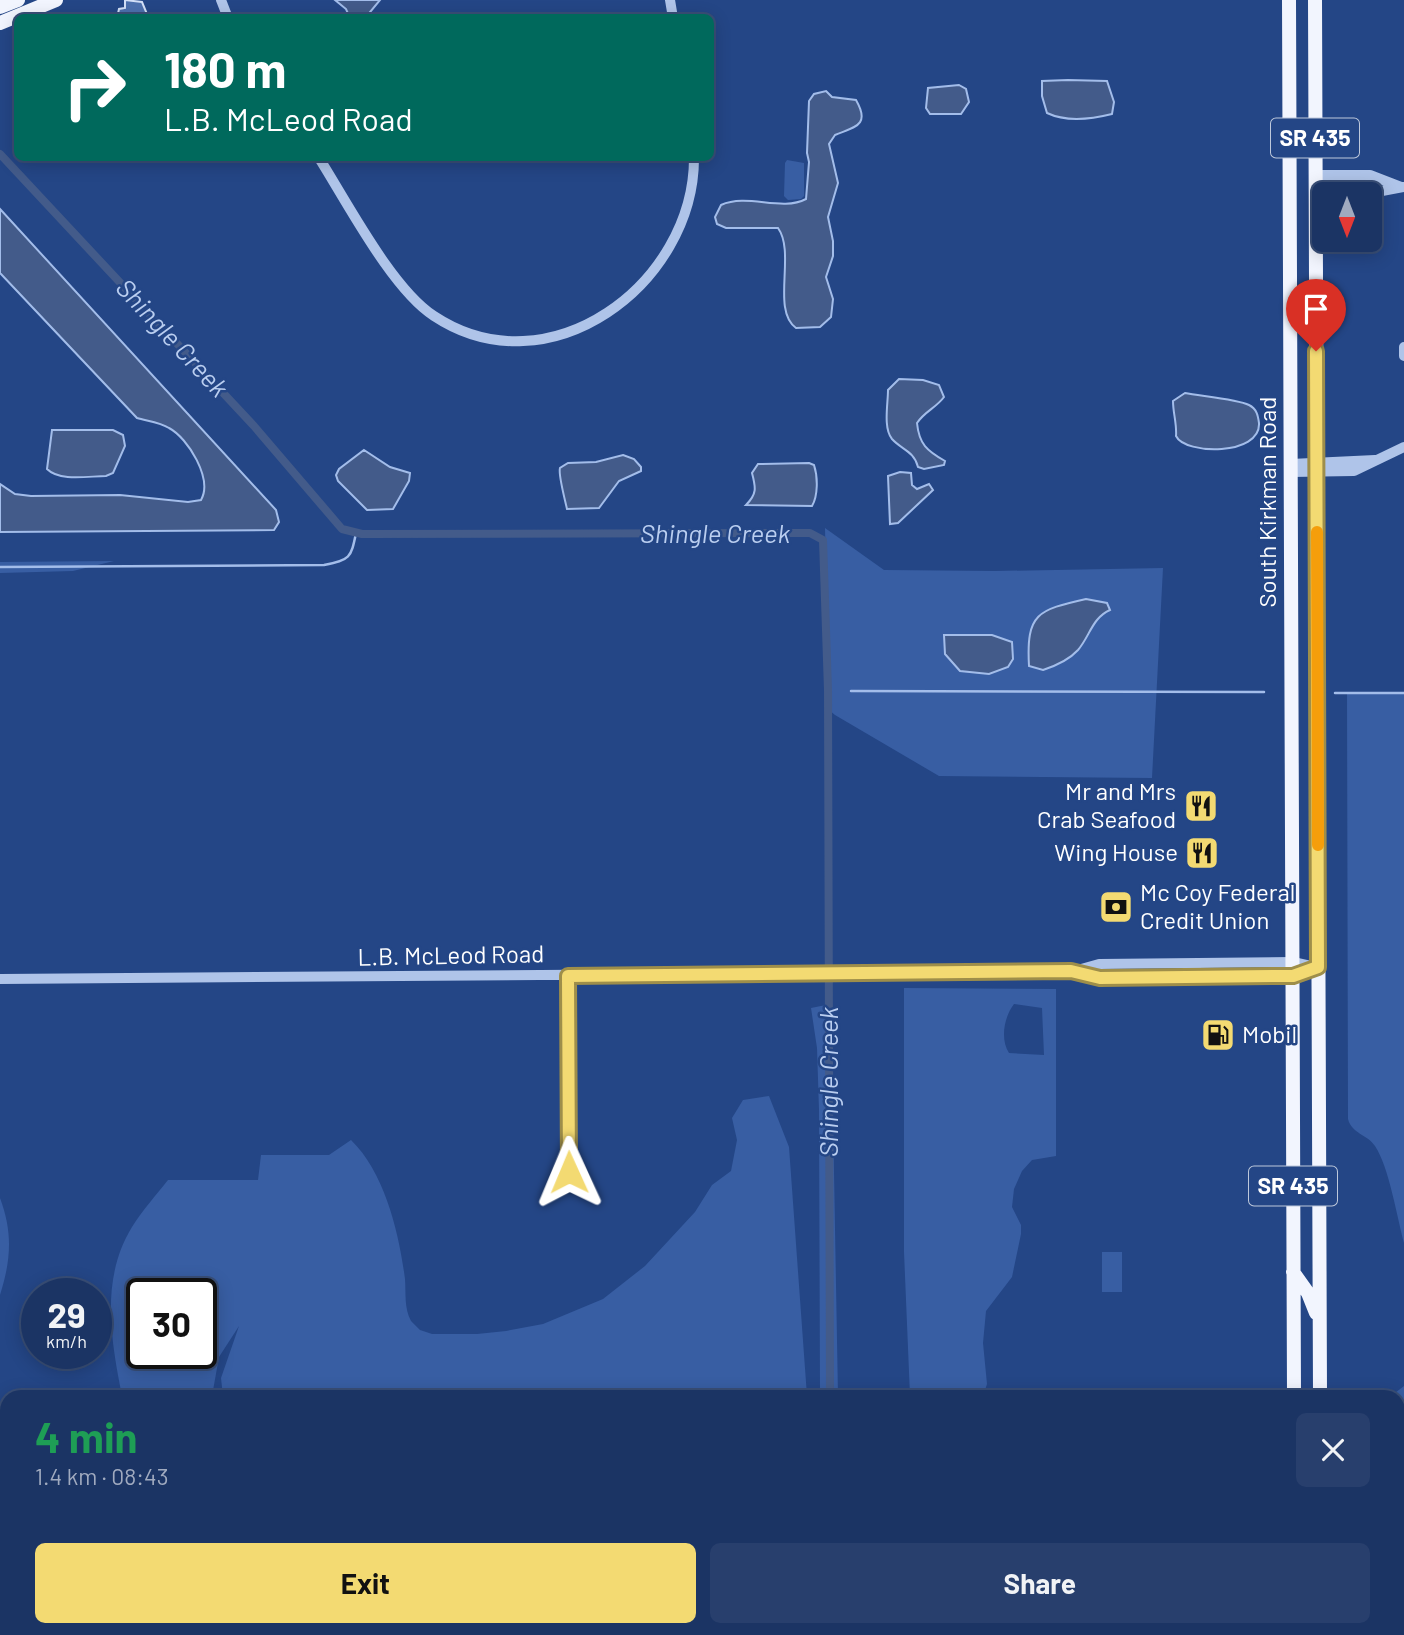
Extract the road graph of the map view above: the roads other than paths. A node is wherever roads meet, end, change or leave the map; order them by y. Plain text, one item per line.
1 (18, 0) edge
2 (56, 0) edge
3 (211, 0) edge
4 (1289, 0) edge
5 (1315, 0) edge
6 (0, 7) edge
7 (224, 9) edge
8 (22, 14) edge
9 (1289, 62) junction
10 (1315, 63) junction
11 (320, 161) edge
12 (694, 161) edge
13 (1315, 181) junction
14 (1402, 187) edge
15 (1404, 346) edge
16 (1404, 356) edge
17 (1404, 447) edge
18 (1317, 467) junction
19 (1291, 468) junction
20 (1318, 967) junction
21 (1293, 969) junction
22 (568, 976) junction
23 (0, 979) edge
24 (569, 1172) dead end
25 (1293, 1272) junction
26 (1320, 1321) junction
27 (1294, 1390) edge
28 (1320, 1390) edge

1 - 6 main road
2 - 8 main road
3 - 7 street
4 - 9 main road, South Kirkman Road / SR 435
5 - 10 main road, South Kirkman Road / SR 435
9 - 10 main road
9 - 19 main road, South Kirkman Road / SR 435
10 - 13 main road, South Kirkman Road / SR 435
11 - 12 street
13 - 14 street
13 - 18 main road, South Kirkman Road / SR 435
15 - 16 street
17 - 18 street
18 - 19 street
18 - 20 main road, South Kirkman Road / SR 435
19 - 21 main road, South Kirkman Road / SR 435
20 - 21 street, L.B. McLeod Road
20 - 26 main road, SR 435
21 - 22 street, L.B. McLeod Road
21 - 25 main road, SR 435
22 - 23 street, L.B. McLeod Road
22 - 24 street
25 - 26 main road
25 - 27 main road, SR 435
26 - 28 main road, SR 435

